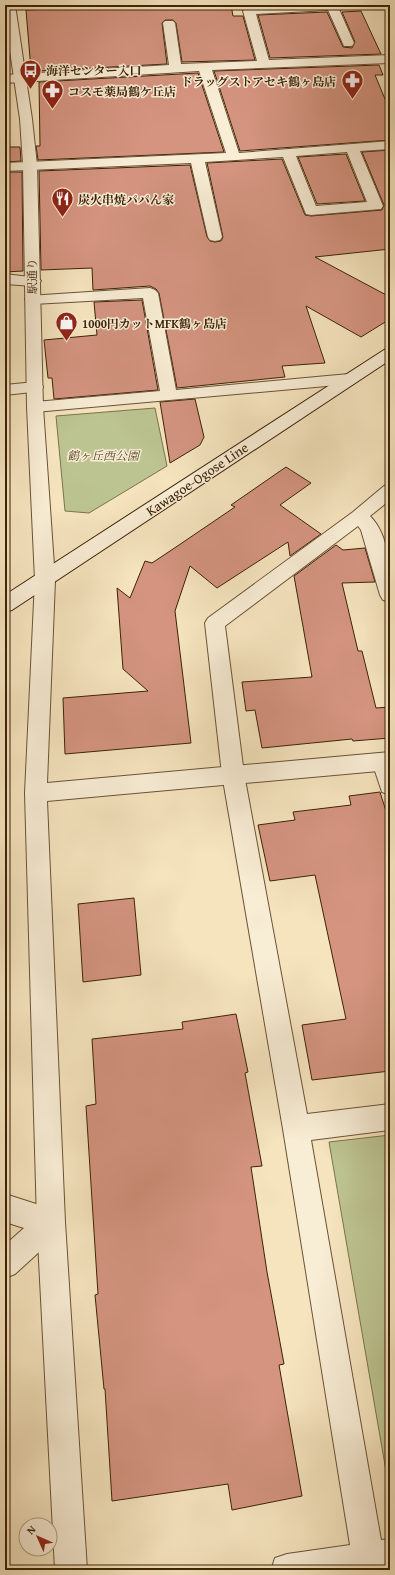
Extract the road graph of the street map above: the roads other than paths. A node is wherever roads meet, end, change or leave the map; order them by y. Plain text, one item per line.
1 (9, 5) edge
2 (354, 5) edge
3 (332, 6) junction
4 (169, 23) dead end
5 (348, 43) dead end
6 (390, 59) edge
7 (264, 64) junction
8 (204, 66) junction
9 (176, 68) junction
10 (12, 79) edge
11 (390, 145) edge
12 (352, 148) junction
13 (288, 153) junction
14 (234, 157) junction
15 (197, 159) junction
16 (30, 165) junction
17 (5, 167) edge
18 (215, 237) dead end
19 (5, 279) edge
20 (33, 281) junction
21 (33, 300) junction
22 (390, 353) edge
23 (349, 379) junction
24 (35, 387) junction
25 (5, 390) edge
26 (169, 396) junction
27 (35, 407) junction
28 (390, 490) edge
29 (359, 516) junction
30 (45, 580) junction
31 (390, 594) edge
32 (5, 605) edge
33 (387, 762) edge
34 (234, 774) junction
35 (390, 786) edge
36 (36, 793) junction
37 (390, 1117) edge
38 (296, 1129) junction
39 (5, 1208) edge
40 (51, 1222) junction
41 (5, 1264) edge
42 (376, 1561) edge
43 (70, 1570) edge
44 (288, 1570) edge

1 - 10 street, 駅通り
2 - 3 street
3 - 5 street
3 - 7 street
4 - 9 street
6 - 7 street
7 - 8 street
8 - 9 street
8 - 14 street
9 - 10 street
10 - 16 street, 駅通り
11 - 12 street
12 - 13 street
12 - 13 street
13 - 14 street
14 - 15 street
15 - 16 street
15 - 18 street
16 - 17 street
16 - 20 street, 駅通り
19 - 20 street
20 - 21 street, 駅通り
21 - 24 street, 駅通り
21 - 26 street
22 - 23 street, Kawagoe-Ogose Line
23 - 26 street
23 - 30 street, Kawagoe-Ogose Line
24 - 25 street
24 - 27 street, 駅通り
26 - 27 street
27 - 30 street, 駅通り
28 - 29 street
29 - 31 street
29 - 34 street
30 - 32 street, Kawagoe-Ogose Line
30 - 36 street, 駅通り
33 - 34 street
33 - 35 street
34 - 36 street
34 - 38 street
36 - 40 street, 駅通り
37 - 38 street
38 - 42 street
39 - 40 street
40 - 41 street
40 - 43 street, 駅通り
42 - 44 street

